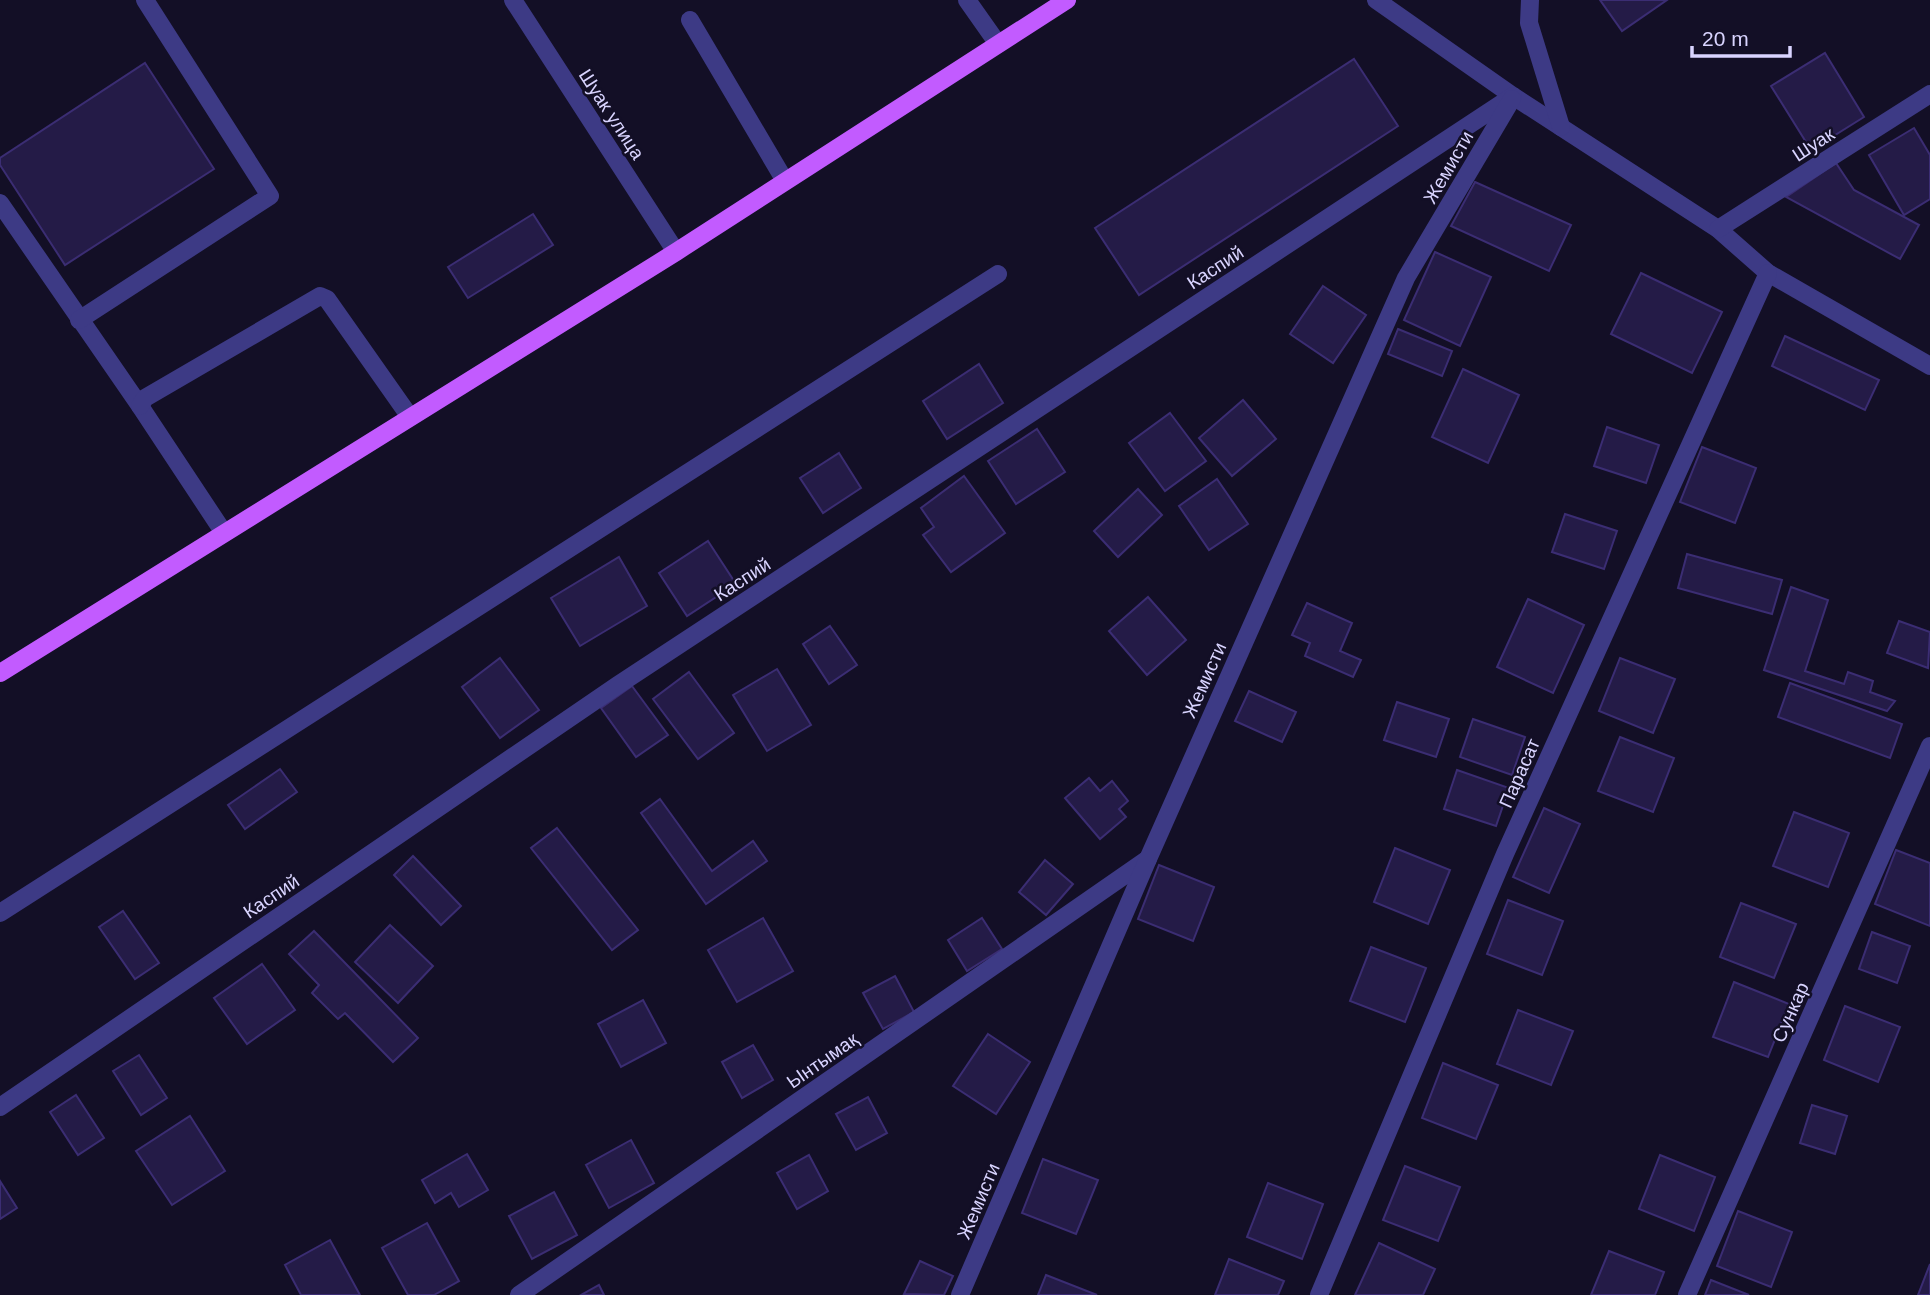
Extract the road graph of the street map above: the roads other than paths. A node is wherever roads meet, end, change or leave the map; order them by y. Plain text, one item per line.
1 (145, 0) edge
2 (513, 0) edge
3 (967, 0) edge
4 (1067, 0) edge
5 (1376, 0) edge
6 (1530, 0) edge
7 (690, 20) dead end
8 (998, 44) junction
9 (1930, 94) edge
10 (1513, 96) junction
11 (1561, 128) junction
12 (785, 181) junction
13 (0, 203) edge
14 (1718, 229) junction
15 (676, 252) junction
16 (1769, 273) junction
17 (998, 274) dead end
18 (79, 320) junction
19 (1930, 366) edge
20 (140, 406) junction
21 (410, 417) junction
22 (224, 533) junction
23 (0, 673) edge
24 (1930, 746) edge
25 (1148, 859) junction
26 (0, 913) edge
27 (0, 1107) edge
28 (519, 1295) edge
29 (960, 1295) edge
30 (1319, 1295) edge
31 (1687, 1295) edge

1 - 18 street
2 - 15 street, Шуак улица
3 - 8 street
4 - 8 main road
5 - 10 street
6 - 11 street
7 - 12 street
8 - 12 main road
9 - 14 street, Шуак
10 - 11 street
10 - 25 street, Жемисти
10 - 27 street, Каспий
11 - 14 street
12 - 15 main road
13 - 18 street
14 - 16 street
15 - 21 main road
16 - 19 street
16 - 30 street, Парасат
17 - 26 street
18 - 20 street
20 - 21 street
20 - 22 street
21 - 22 main road
22 - 23 main road
24 - 31 street, Сункар
25 - 28 street, Ынтымақ
25 - 29 street, Жемисти

